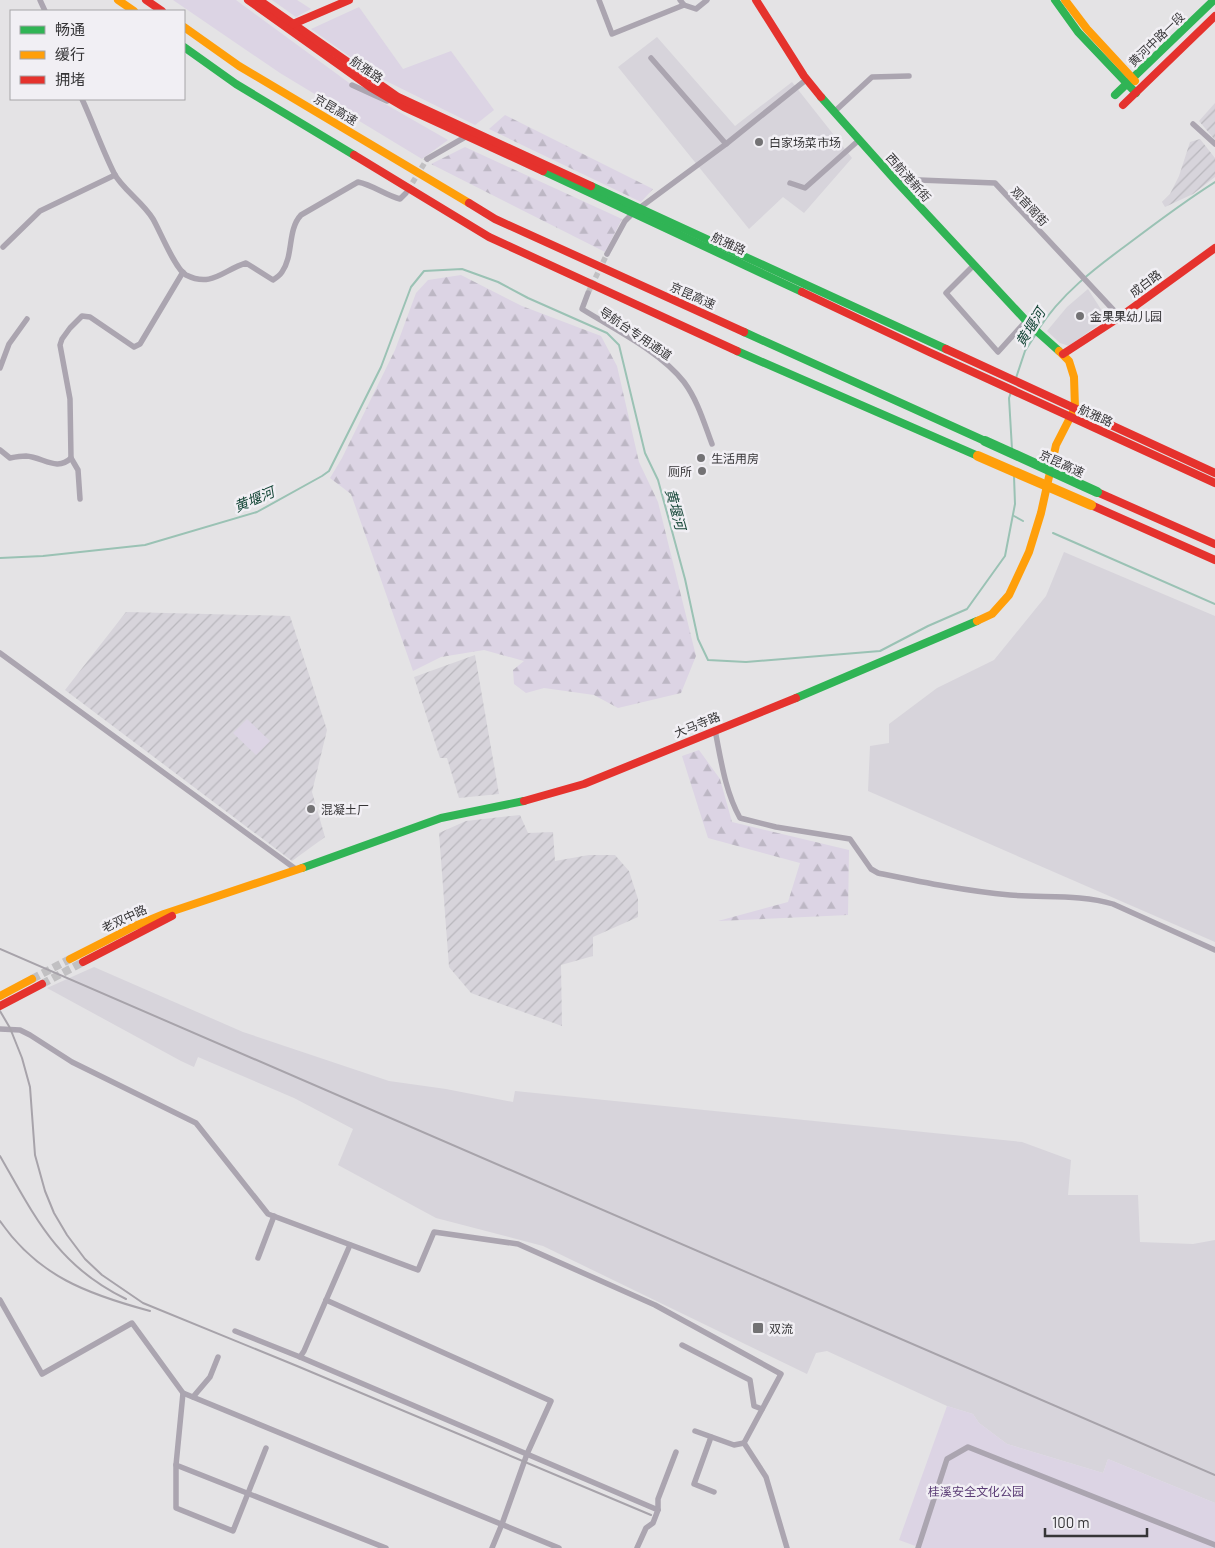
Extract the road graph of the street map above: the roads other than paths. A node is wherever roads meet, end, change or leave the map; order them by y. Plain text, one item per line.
1 (118, 0) edge
2 (146, 0) edge
3 (248, 0) edge
4 (259, 0) edge
5 (349, 0) edge
6 (599, 0) edge
7 (707, 0) edge
8 (756, 0) edge
9 (1055, 0) edge
10 (1065, 0) edge
11 (1214, 0) edge
12 (682, 2) edge
13 (133, 10) edge
14 (161, 10) edge
15 (1215, 16) edge
16 (293, 24) junction
17 (185, 28) edge
18 (185, 48) edge
19 (651, 58) dead end
20 (909, 76) dead end
21 (807, 79) junction
22 (1130, 82) junction
23 (352, 85) dead end
24 (1139, 90) junction
25 (1115, 95) dead end
26 (82, 100) edge
27 (1123, 105) dead end
28 (834, 112) junction
29 (1193, 124) dead end
30 (467, 136) junction
31 (859, 140) junction
32 (726, 144) junction
33 (1215, 144) edge
34 (427, 160) tunnel mouth
35 (115, 175) junction
36 (894, 179) junction
37 (790, 183) dead end
38 (406, 193) dead end
39 (637, 210) junction
40 (3, 247) dead end
41 (1215, 248) edge
42 (607, 254) tunnel mouth
43 (974, 265) junction
44 (183, 272) junction
45 (588, 293) tunnel mouth
46 (1120, 317) junction
47 (27, 319) dead end
48 (1028, 324) junction
49 (1063, 354) junction
50 (0, 368) edge
51 (1019, 388) junction
52 (1075, 408) junction
53 (1070, 418) junction
54 (712, 444) dead end
55 (0, 450) edge
56 (71, 458) junction
57 (1215, 473) edge
58 (1215, 483) edge
59 (80, 499) dead end
60 (1215, 544) edge
61 (1215, 560) edge
62 (0, 653) edge
63 (715, 730) junction
64 (297, 870) junction
65 (191, 905) junction
66 (1215, 950) edge
67 (70, 958) tunnel mouth
68 (84, 962) tunnel mouth
69 (32, 979) tunnel mouth
70 (42, 984) tunnel mouth
71 (0, 996) edge
72 (0, 1006) edge
73 (0, 1028) edge
74 (274, 1216) junction
75 (350, 1244) junction
76 (258, 1258) dead end
77 (0, 1300) edge
78 (326, 1300) junction
79 (235, 1331) dead end
80 (682, 1345) dead end
81 (218, 1357) dead end
82 (300, 1357) junction
83 (183, 1393) junction
84 (193, 1397) junction
85 (762, 1409) junction
86 (695, 1430) dead end
87 (711, 1437) junction
88 (744, 1443) junction
89 (266, 1448) dead end
90 (676, 1452) dead end
91 (527, 1454) junction
92 (176, 1464) junction
93 (714, 1492) dead end
94 (249, 1493) junction
95 (658, 1510) junction
96 (502, 1524) junction
97 (1215, 1546) edge
98 (386, 1548) edge
99 (492, 1548) edge
100 (558, 1548) edge
101 (637, 1548) edge
102 (787, 1548) edge
103 (918, 1548) edge

1 - 13 main road
2 - 14 main road
3 - 30 main road, 航雅路
4 - 16 main road, 航雅路
5 - 16 main road
6 - 12 street
7 - 12 street
8 - 21 main road, 西航港新街
9 - 22 main road
10 - 22 main road
11 - 22 main road, 黄河中路一段
15 - 24 main road, 黄河中路一段
16 - 39 main road, 航雅路
17 - 60 main road, 京昆高速, bridge
18 - 61 main road, bridge
19 - 32 street
20 - 28 street
21 - 28 main road, 西航港新街
21 - 32 street
22 - 24 main road
22 - 25 main road, 黄河中路一段
23 - 30 street
24 - 27 main road, 黄河中路一段
26 - 35 street
28 - 31 main road, 西航港新街
29 - 33 street
30 - 34 street
30 - 39 main road, 航雅路
31 - 36 main road, 西航港新街
31 - 37 street
32 - 39 street
35 - 40 street
35 - 44 street
36 - 43 main road, 西航港新街
36 - 46 street, 观音阁街
38 - 44 street
39 - 42 street
39 - 51 main road, 航雅路
41 - 46 main road, 成白路
43 - 48 main road, 西航港新街
43 - 48 street
44 - 56 street
45 - 54 street, 导航台专用通道
46 - 49 main road, 成白路
47 - 50 street
48 - 49 main road, 西航港新街
49 - 52 main road
51 - 52 main road, 航雅路
51 - 53 main road, 航雅路
52 - 53 main road, 大马寺路
52 - 57 main road, 航雅路
53 - 58 main road, 航雅路
53 - 63 main road, 大马寺路
55 - 56 street
56 - 59 street
62 - 64 street
63 - 64 main road, 大马寺路
63 - 66 street
64 - 65 main road, 老双中路
65 - 67 main road, 老双中路
65 - 68 main road, 老双中路
69 - 71 main road
70 - 72 main road
73 - 74 street
74 - 75 street
74 - 76 street
75 - 78 street
75 - 85 street
77 - 83 street
78 - 82 street
78 - 91 street
79 - 82 street
80 - 85 street
81 - 84 street
82 - 91 street
83 - 84 street
83 - 92 street
84 - 96 street
85 - 88 street
86 - 87 street
87 - 88 street
87 - 93 street
88 - 102 street
89 - 94 street
90 - 95 street
91 - 95 street
91 - 96 street
92 - 94 street
92 - 94 street
94 - 98 street
95 - 101 street
96 - 99 street
96 - 100 street
97 - 103 street

